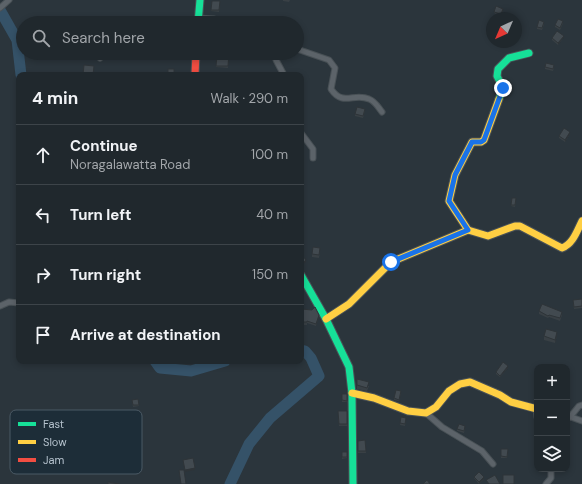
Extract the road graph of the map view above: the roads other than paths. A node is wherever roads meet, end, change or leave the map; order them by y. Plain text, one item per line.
1 (9, 0) edge
2 (200, 0) edge
3 (2, 6) edge
4 (198, 16) edge
5 (304, 51) edge
6 (529, 53) dead end
7 (196, 60) edge
8 (276, 60) edge
9 (195, 72) edge
10 (282, 72) edge
11 (382, 112) dead end
12 (304, 137) edge
13 (313, 158) dead end
14 (582, 222) edge
15 (468, 230) junction
16 (304, 280) edge
17 (16, 303) edge
18 (0, 306) edge
19 (326, 319) junction
20 (352, 393) junction
21 (582, 405) edge
22 (534, 411) edge
23 (426, 413) junction
24 (570, 415) edge
25 (570, 416) edge
26 (582, 421) edge
27 (493, 464) dead end
28 (551, 472) edge
29 (353, 484) edge
30 (546, 484) edge

1 - 3 street
2 - 4 street
5 - 11 street
6 - 15 street
7 - 9 street
8 - 10 street
12 - 13 street
14 - 15 street
15 - 19 street
16 - 19 street
17 - 18 street
19 - 20 street
20 - 23 street
20 - 29 street
21 - 24 street
22 - 23 street
23 - 27 street
25 - 26 street
28 - 30 street

